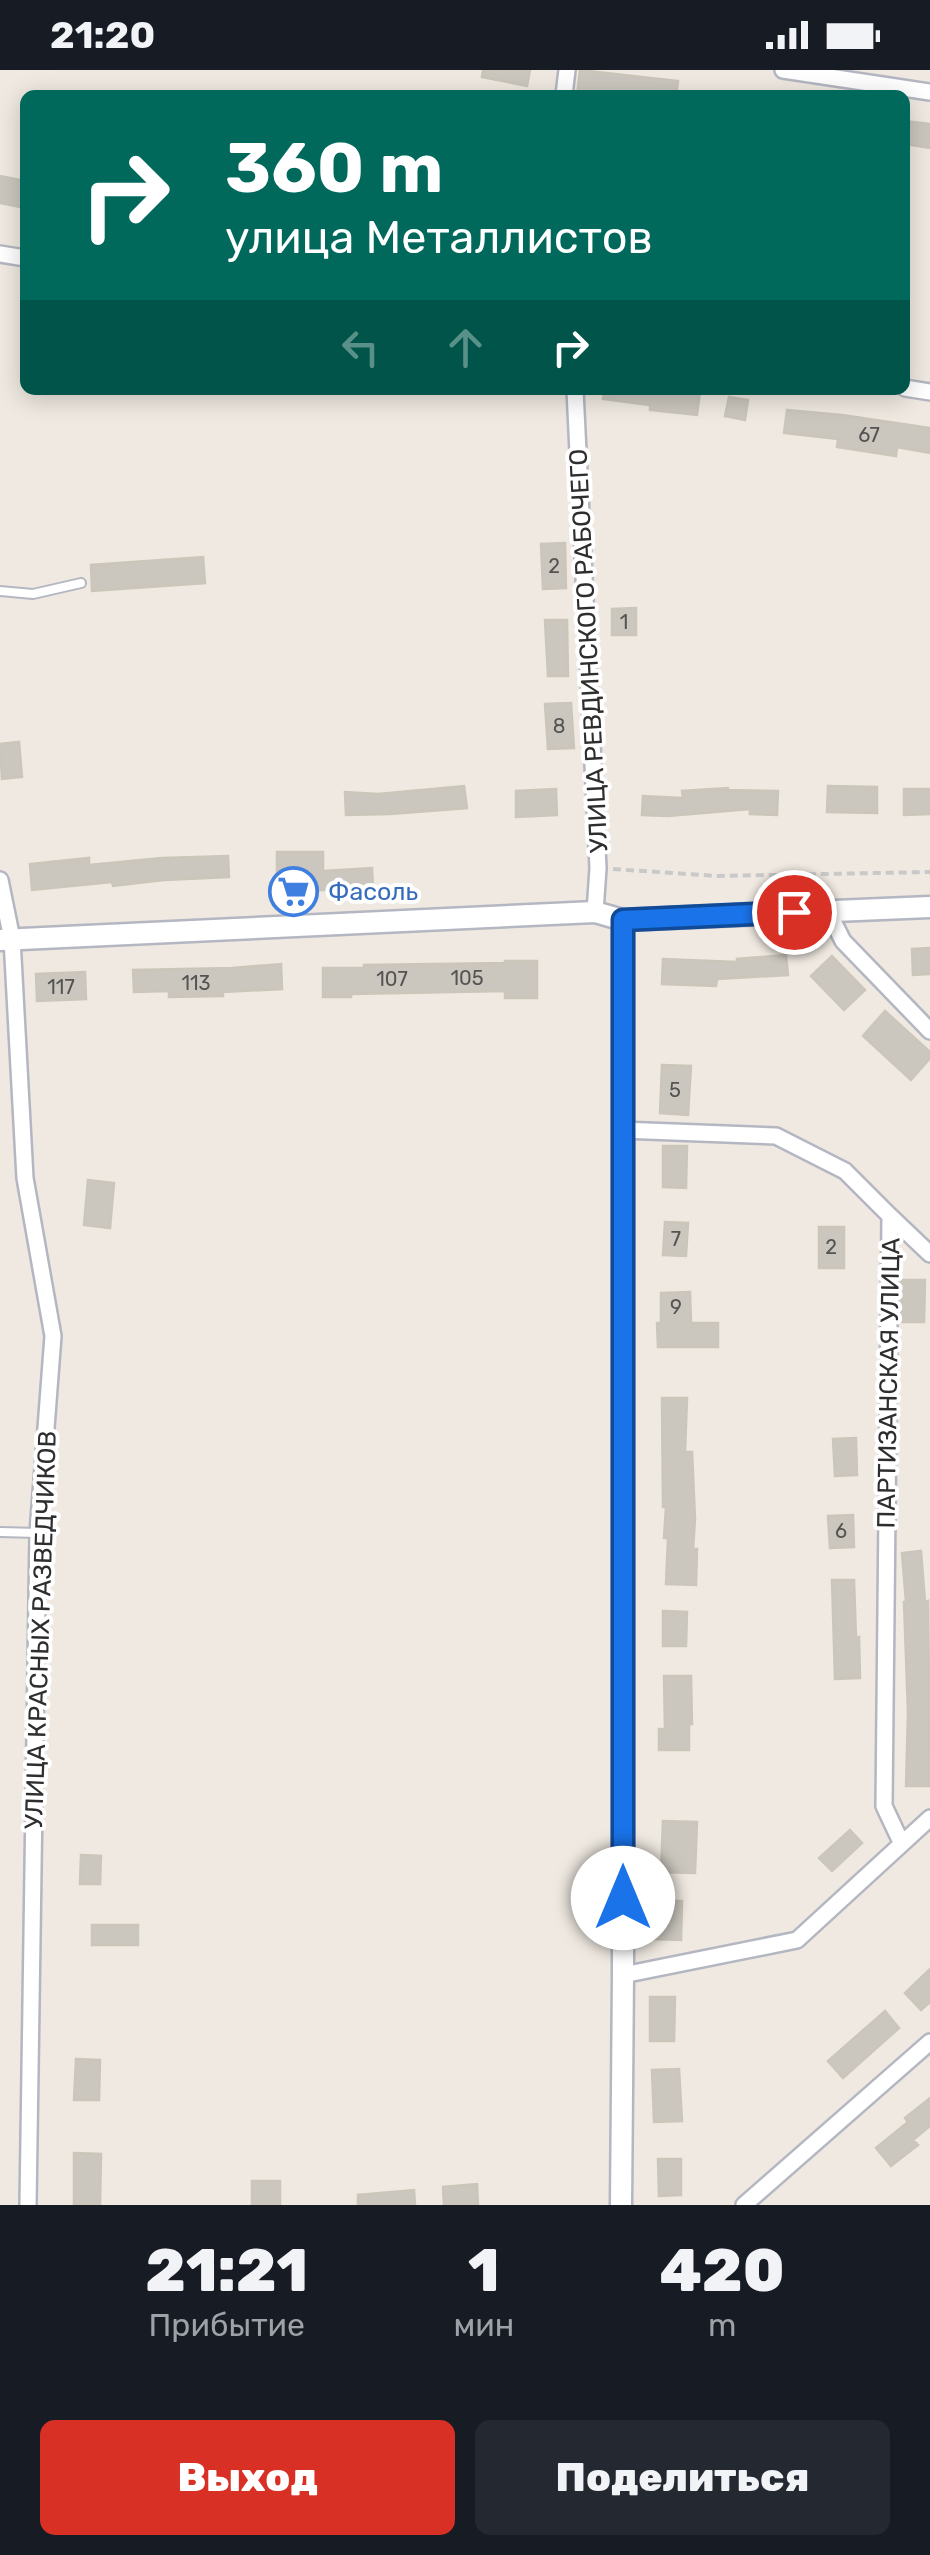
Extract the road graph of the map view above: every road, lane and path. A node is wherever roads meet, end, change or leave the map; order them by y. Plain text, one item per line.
1 (783, 70) edge
2 (930, 92) edge
3 (576, 395) edge
4 (81, 583) dead end
5 (0, 591) edge
6 (598, 868) junction
7 (930, 872) edge
8 (0, 880) edge
9 (930, 906) edge
10 (828, 911) junction
11 (595, 912) junction
12 (623, 920) junction
13 (6, 940) edge
14 (930, 1031) edge
15 (621, 1130) junction
16 (890, 1216) junction
17 (930, 1254) edge
18 (0, 1532) edge
19 (38, 1533) junction
20 (930, 1818) edge
21 (901, 1842) junction
22 (623, 1975) junction
23 (930, 2042) edge
24 (28, 2205) edge
25 (621, 2205) edge
26 (744, 2205) edge

1 - 2 street
3 - 6 street, УЛИЦА РЕВДИНСКОГО РАБОЧЕГО
4 - 5 lane
6 - 7 path
6 - 11 street, УЛИЦА РЕВДИНСКОГО РАБОЧЕГО
8 - 13 street, УЛИЦА КРАСНЫХ РАЗВЕДЧИКОВ
9 - 10 street
10 - 12 street
10 - 14 street
11 - 12 street
11 - 13 street
12 - 15 street
13 - 19 street, УЛИЦА КРАСНЫХ РАЗВЕДЧИКОВ
15 - 16 street, ПАРТИЗАНСКАЯ УЛИЦА
15 - 22 street
16 - 17 street
16 - 21 street, ПАРТИЗАНСКАЯ УЛИЦА
18 - 19 lane
19 - 24 street, УЛИЦА КРАСНЫХ РАЗВЕДЧИКОВ
20 - 21 street
21 - 22 street
22 - 25 street
23 - 26 street

